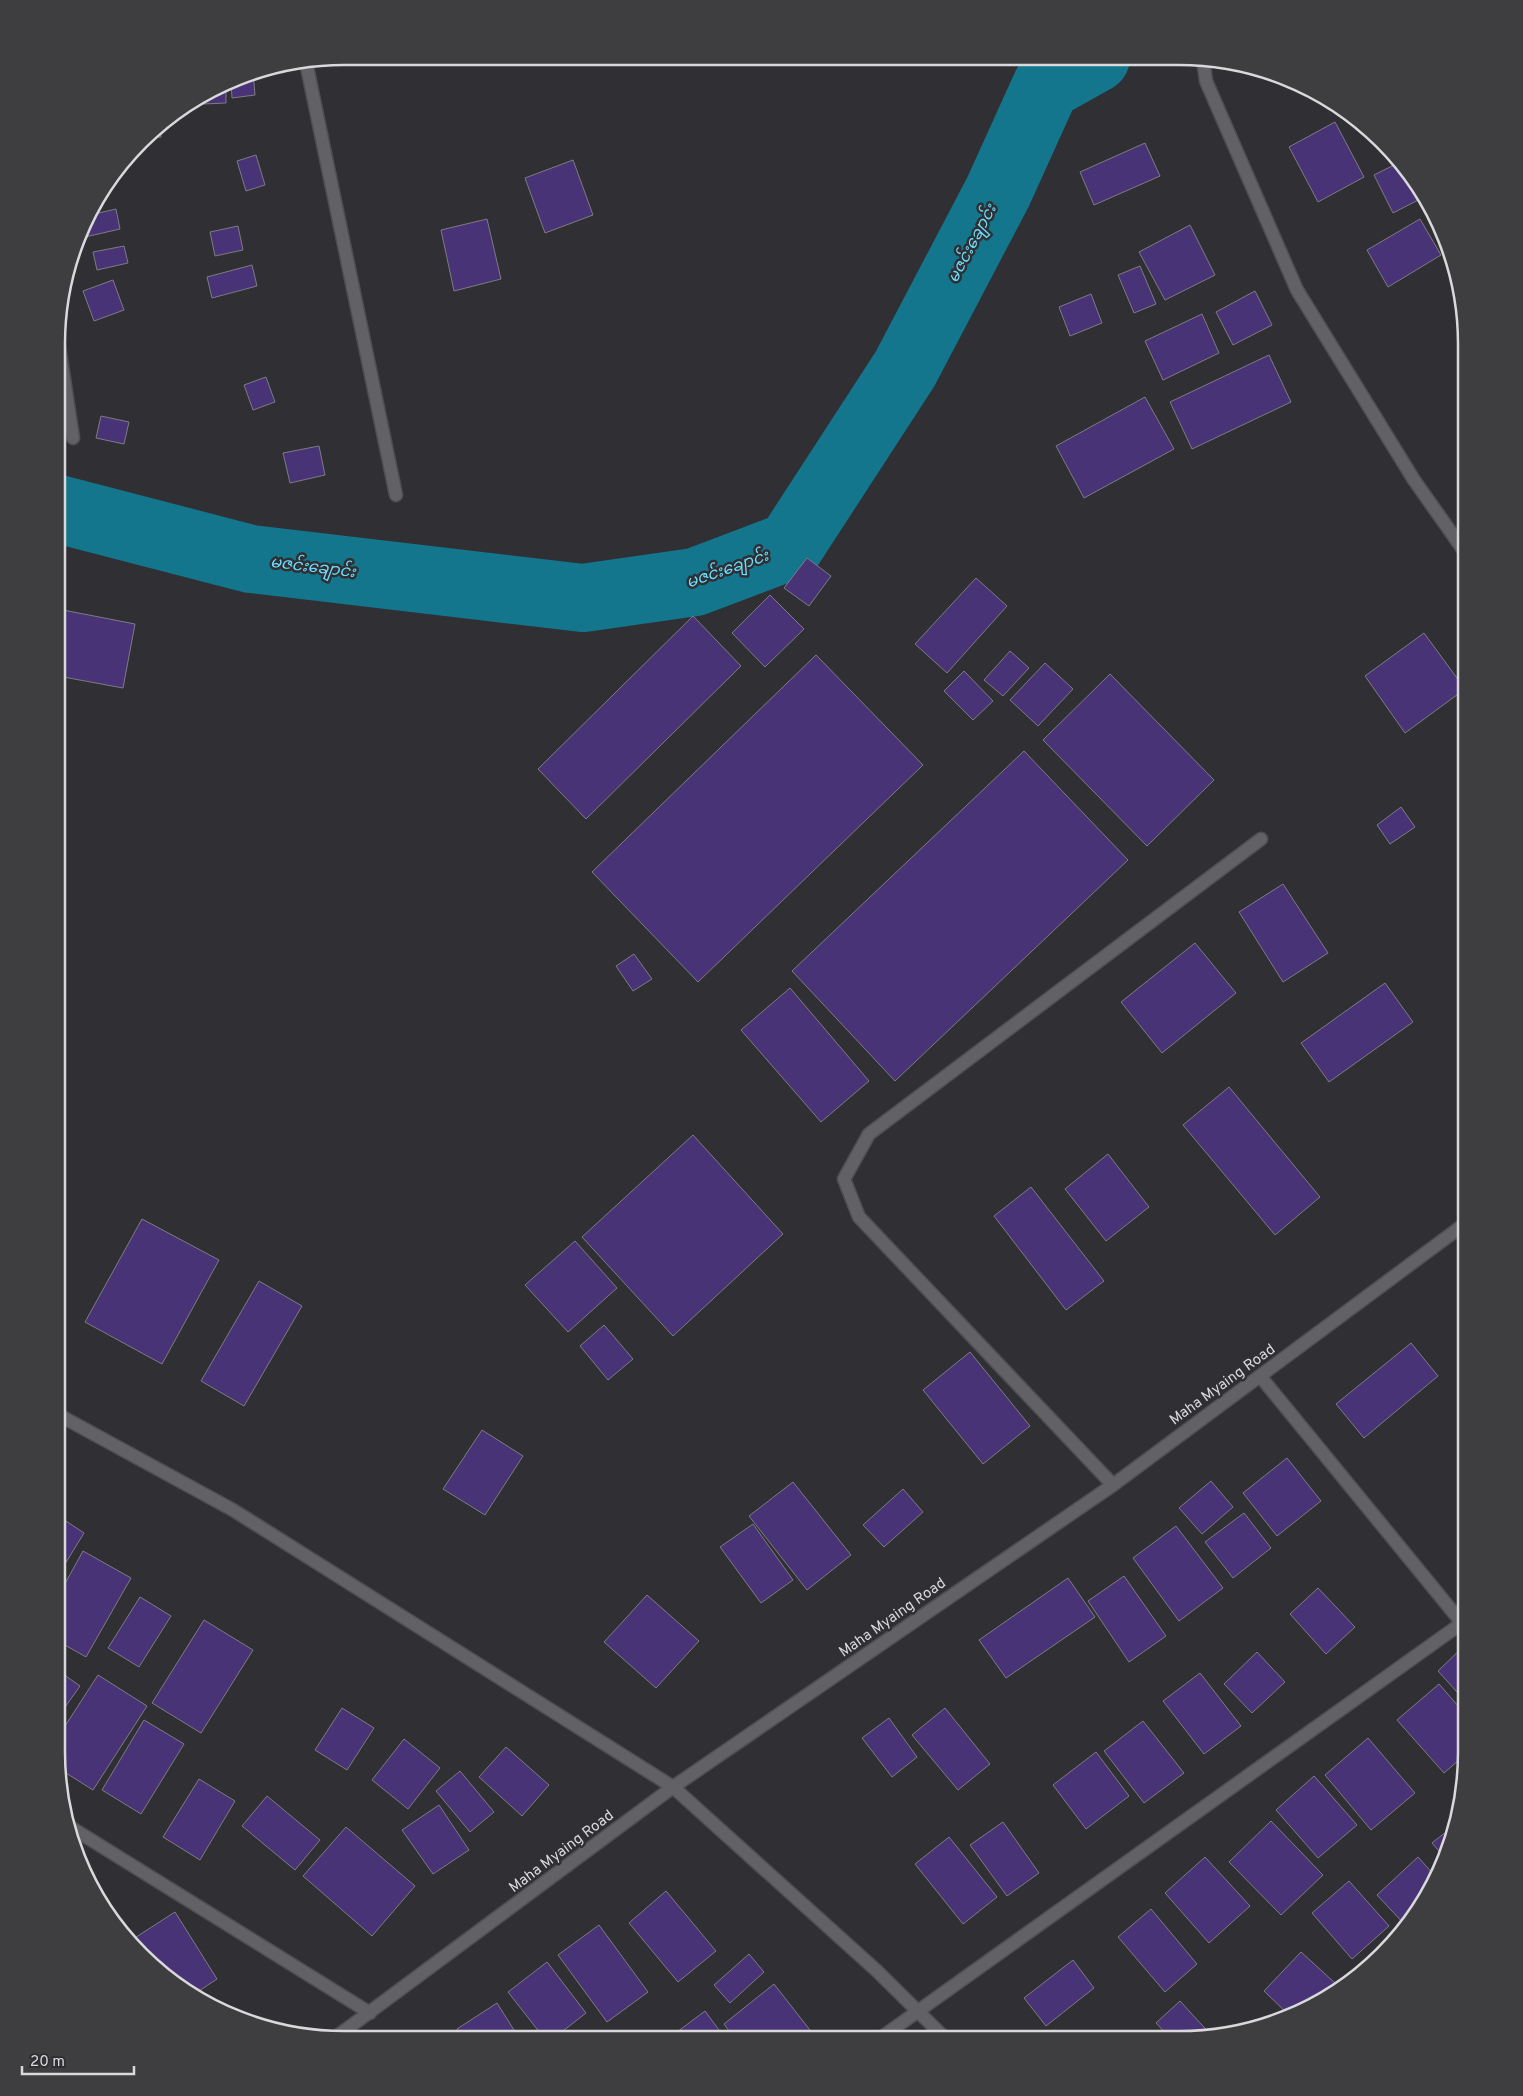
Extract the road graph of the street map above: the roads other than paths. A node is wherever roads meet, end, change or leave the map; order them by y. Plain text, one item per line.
1 (1204, 66) edge
2 (307, 67) edge
3 (65, 385) edge
4 (73, 438) dead end
5 (396, 495) dead end
6 (1458, 542) edge
7 (1261, 839) dead end
8 (1458, 1229) edge
9 (1260, 1376) junction
10 (65, 1418) edge
11 (1113, 1484) junction
12 (1458, 1616) edge
13 (1458, 1627) edge
14 (673, 1788) junction
15 (76, 1831) edge
16 (917, 2011) junction
17 (370, 2013) junction
18 (344, 2031) edge
19 (890, 2031) edge
20 (938, 2031) edge

1 - 6 street
2 - 5 street
3 - 4 street
7 - 11 street
8 - 9 street, Maha Myaing Road
9 - 11 street, Maha Myaing Road
9 - 12 street
10 - 14 street
11 - 14 street, Maha Myaing Road
13 - 16 street
14 - 16 street
14 - 17 street, Maha Myaing Road
15 - 17 street
16 - 19 street
16 - 20 street
17 - 18 street, Maha Myaing Road

